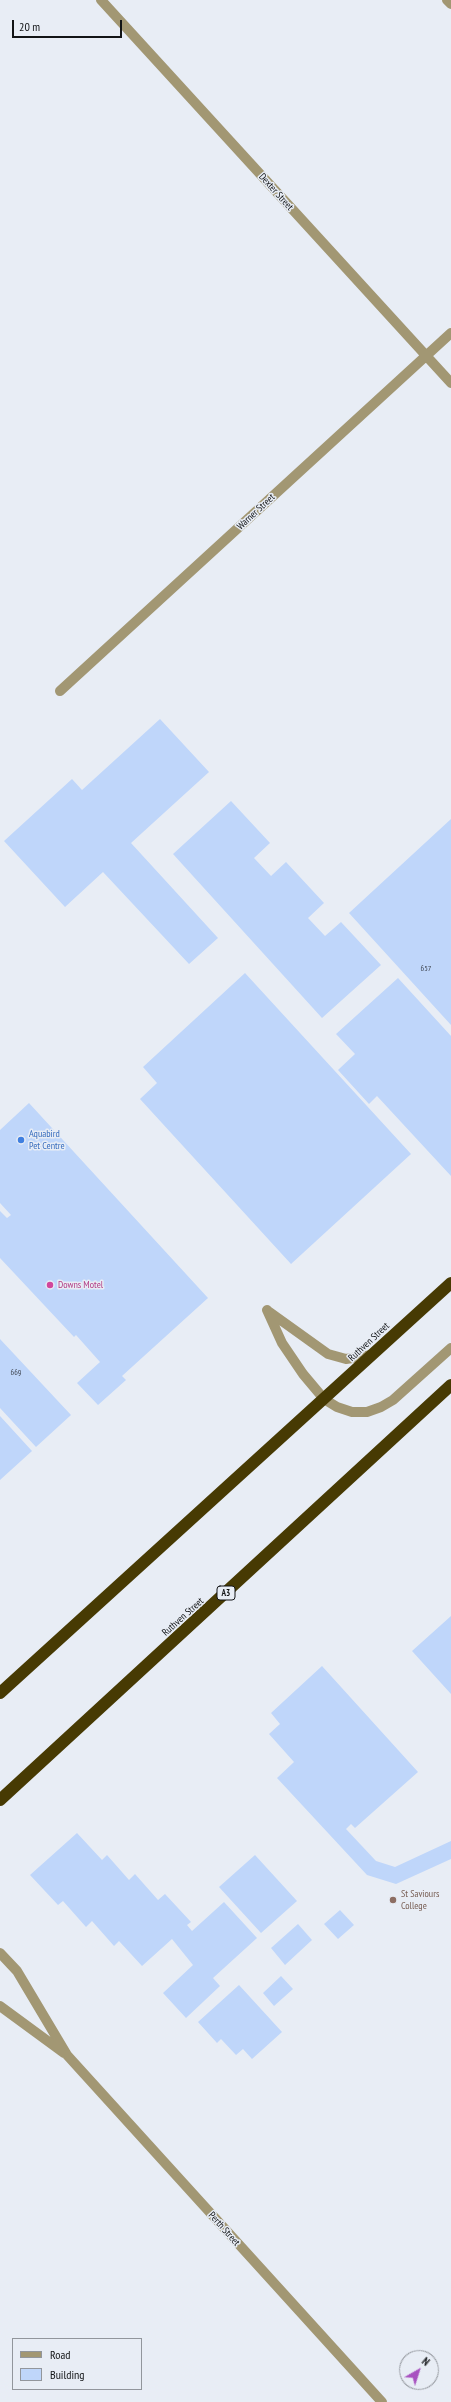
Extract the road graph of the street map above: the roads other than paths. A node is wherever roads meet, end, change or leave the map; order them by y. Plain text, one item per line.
1 (101, 0) edge
2 (447, 0) edge
3 (451, 4) edge
4 (451, 333) edge
5 (426, 356) junction
6 (451, 383) edge
7 (60, 691) dead end
8 (451, 1283) edge
9 (451, 1348) edge
10 (373, 1354) junction
11 (451, 1385) edge
12 (324, 1398) junction
13 (0, 1693) edge
14 (0, 1800) edge
15 (0, 1953) edge
16 (0, 2006) edge
17 (67, 2055) junction
18 (382, 2402) edge

1 - 5 street, Dexter Street
2 - 3 street
4 - 5 street, Warner Street
5 - 6 street, Dexter Street
5 - 7 street, Warner Street
8 - 10 highway, Ruthven Street
9 - 12 street
10 - 12 highway, Ruthven Street
10 - 12 street
11 - 14 highway, Ruthven Street / A3
12 - 13 highway, Ruthven Street
15 - 17 street, Perth Street
16 - 17 street, Perth Street
17 - 18 street, Perth Street

